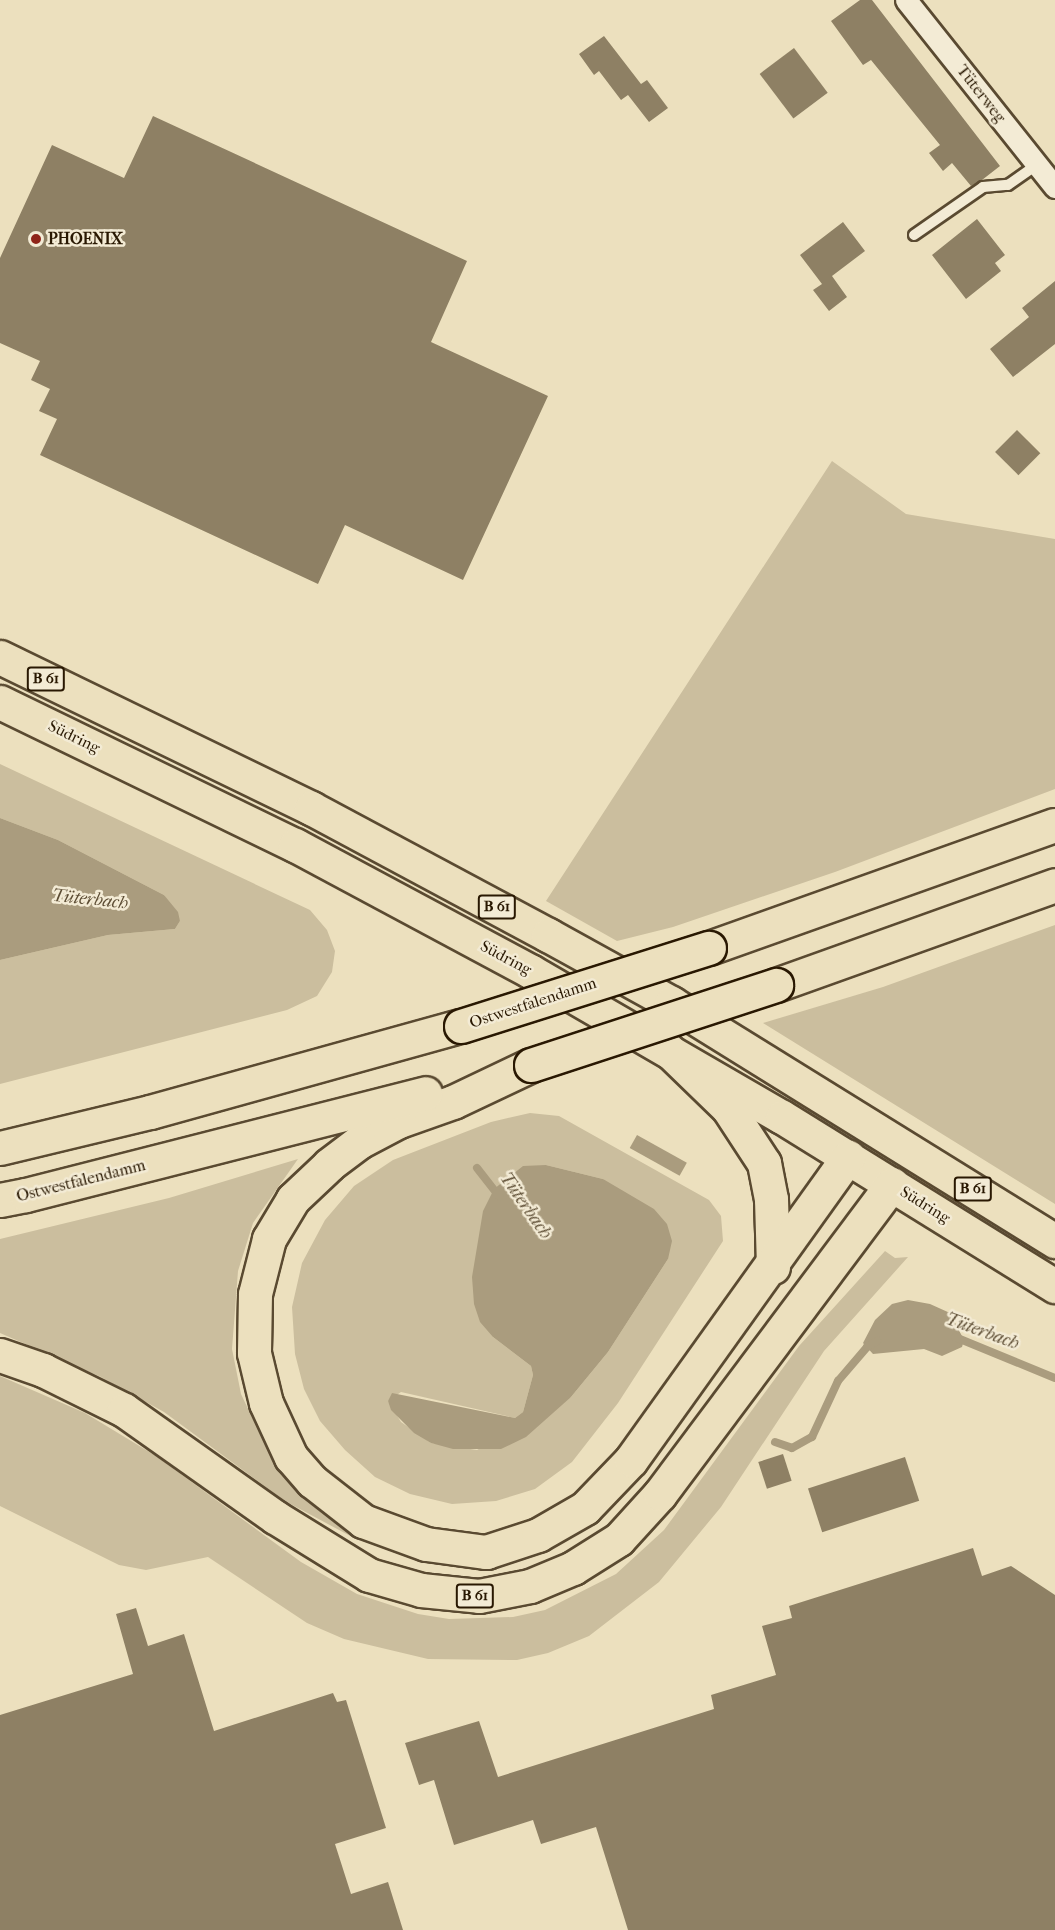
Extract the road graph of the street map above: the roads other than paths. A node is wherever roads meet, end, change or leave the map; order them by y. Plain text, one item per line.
1 (906, 0) edge
2 (1037, 165) junction
3 (1055, 187) edge
4 (914, 235) dead end
5 (0, 657) edge
6 (0, 702) edge
7 (1055, 825) edge
8 (1055, 885) edge
9 (665, 1047) junction
10 (531, 1065) junction
11 (890, 1136) junction
12 (0, 1148) edge
13 (848, 1157) junction
14 (892, 1184) junction
15 (13, 1198) edge
16 (1055, 1241) edge
17 (773, 1267) junction
18 (1055, 1286) edge
19 (0, 1355) edge

1 - 2 street, Tüterweg
2 - 3 street, Tüterweg
2 - 4 lane
5 - 11 main road, B 61
6 - 9 main road, Südring
7 - 12 main road, Ostwestfalendamm, bridge
8 - 10 main road, Ostwestfalendamm, bridge
9 - 13 main road, Südring
9 - 17 main road
10 - 15 main road, Ostwestfalendamm
10 - 17 main road
11 - 13 main road
11 - 14 main road
11 - 16 main road, B 61
13 - 14 main road, Südring
13 - 17 main road
14 - 18 main road, Südring / B 61
14 - 19 main road, B 61

